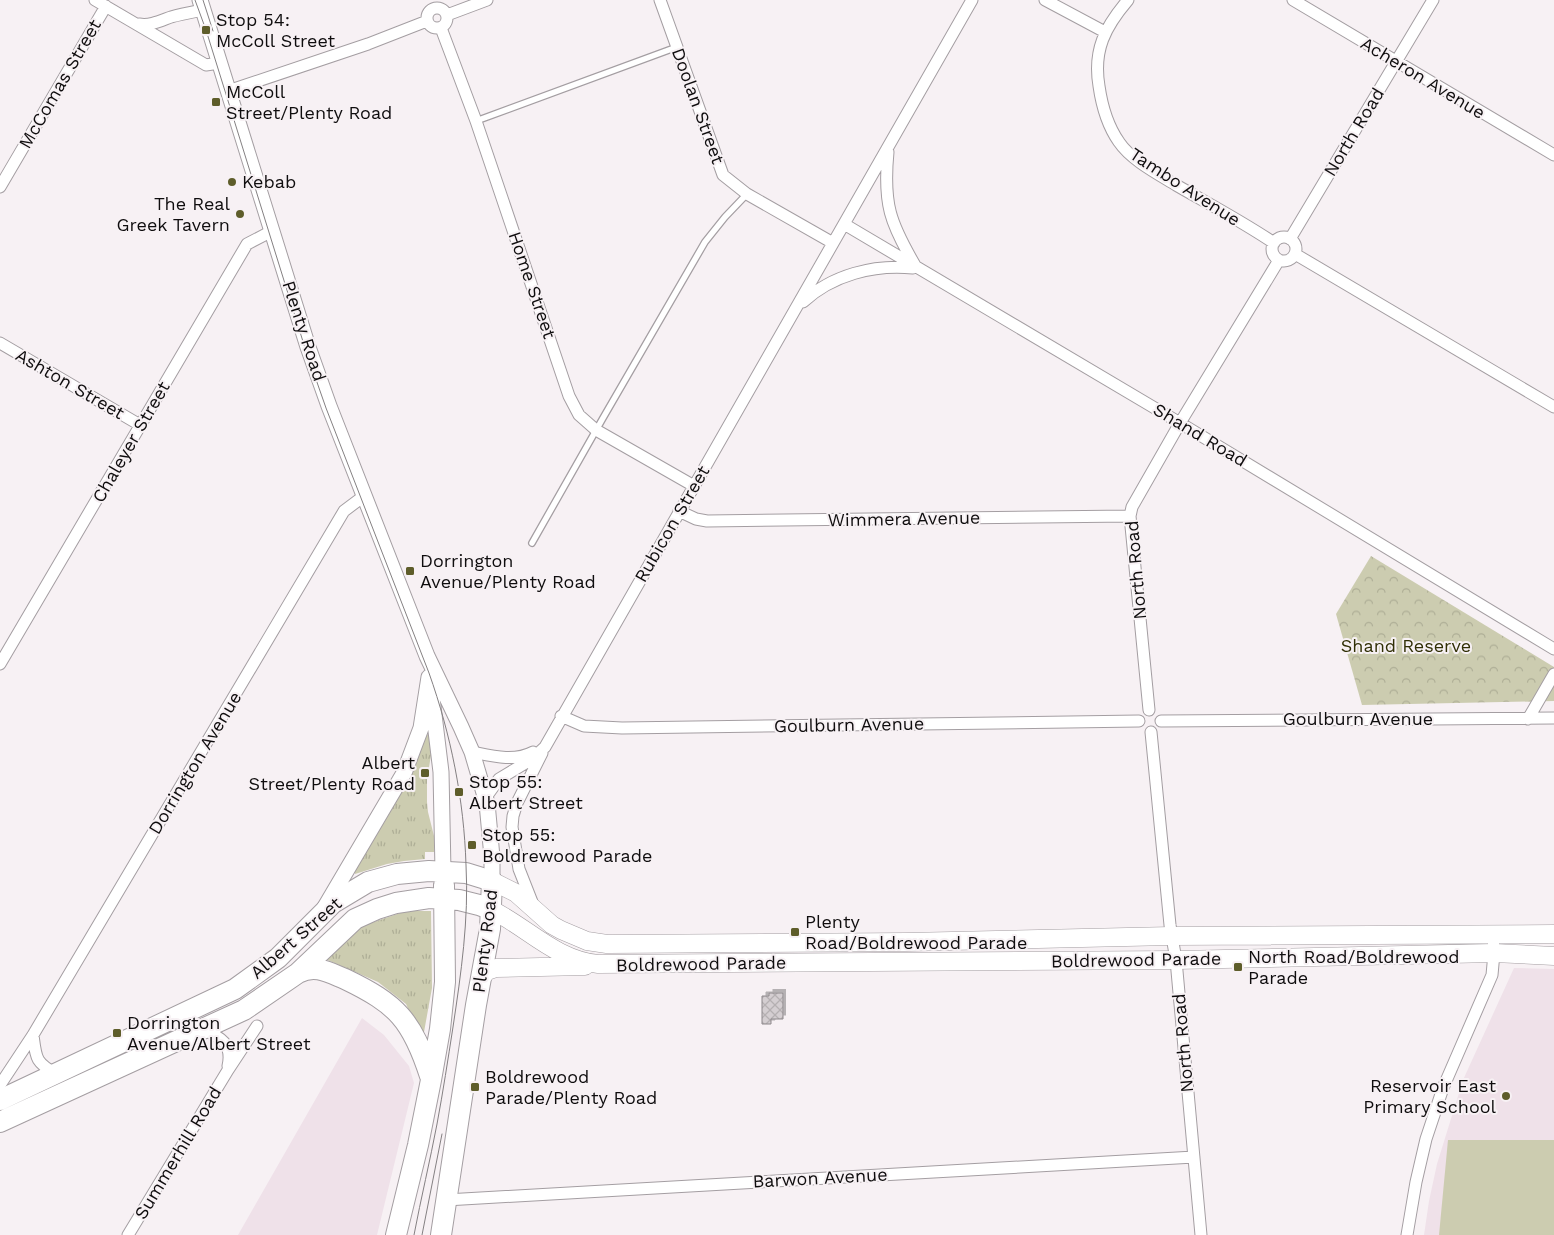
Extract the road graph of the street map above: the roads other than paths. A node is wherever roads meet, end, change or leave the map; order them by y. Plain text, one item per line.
1 (95, 0) edge
2 (487, 0) edge
3 (660, 0) edge
4 (972, 0) edge
5 (1045, 0) edge
6 (1128, 0) edge
7 (1292, 0) edge
8 (1433, 0) edge
9 (432, 4) edge
10 (202, 5) edge
11 (106, 6) junction
12 (446, 15) junction
13 (426, 21) junction
14 (137, 24) junction
15 (441, 28) junction
16 (1105, 32) junction
17 (677, 47) junction
18 (1396, 61) junction
19 (219, 63) junction
20 (228, 91) junction
21 (476, 121) junction
22 (888, 147) junction
23 (1554, 156) edge
24 (0, 187) edge
25 (747, 194) junction
26 (844, 224) junction
27 (272, 231) junction
28 (1290, 239) junction
29 (833, 243) junction
30 (1274, 243) junction
31 (1295, 254) junction
32 (1279, 260) junction
33 (917, 268) junction
34 (794, 311) junction
35 (0, 343) edge
36 (1554, 407) edge
37 (1180, 422) junction
38 (140, 425) junction
39 (596, 430) junction
40 (694, 486) junction
41 (364, 496) junction
42 (679, 511) junction
43 (1130, 516) junction
44 (532, 543) dead end
45 (1554, 649) edge
46 (427, 656) junction
47 (0, 664) edge
48 (1554, 674) edge
49 (430, 677) junction
50 (1149, 710) junction
51 (561, 716) junction
52 (1528, 718) junction
53 (1554, 718) edge
54 (1139, 721) junction
55 (1161, 721) junction
56 (1152, 732) junction
57 (547, 742) junction
58 (472, 752) junction
59 (486, 797) junction
60 (518, 865) joint
61 (443, 871) junction
62 (492, 881) junction
63 (444, 898) junction
64 (535, 909) junction
65 (492, 910) junction
66 (318, 916) junction
67 (1493, 933) junction
68 (1554, 934) edge
69 (1172, 936) junction
70 (907, 942) junction
71 (1494, 954) junction
72 (1554, 956) edge
73 (1176, 960) junction
74 (907, 962) junction
75 (598, 964) junction
76 (298, 973) junction
77 (482, 977) junction
78 (257, 1026) dead end
79 (202, 1029) junction
80 (33, 1036) junction
81 (228, 1070) junction
82 (56, 1074) junction
83 (431, 1080) junction
84 (0, 1085) edge
85 (0, 1100) edge
86 (0, 1122) edge
87 (1194, 1157) junction
88 (446, 1200) junction
89 (128, 1235) edge
90 (396, 1235) edge
91 (441, 1235) edge
92 (1202, 1235) edge
93 (1407, 1235) edge

1 - 11 street
2 - 12 street
3 - 17 street, Doolan Street
4 - 22 street, Rubicon Street
5 - 16 street
6 - 16 street
7 - 18 street, Acheron Avenue
8 - 18 street, North Road
9 - 12 street
9 - 13 street
10 - 14 street
10 - 19 main road, Plenty Road
11 - 14 street
11 - 24 street, McComas Street
12 - 15 street
13 - 15 street
13 - 20 street
14 - 19 street
15 - 21 street, Home Street
16 - 30 street, Tambo Avenue
17 - 21 lane
17 - 25 street, Doolan Street
18 - 23 street, Acheron Avenue
18 - 28 street, North Road
19 - 20 main road, Plenty Road
20 - 27 main road, Plenty Road
21 - 39 street, Home Street
22 - 26 street, Rubicon Street
22 - 33 street, Rubicon Street
25 - 29 street, Doolan Street
25 - 39 lane
26 - 29 street, Rubicon Street
26 - 33 street, Shand Road
27 - 38 street, Chaleyer Street
27 - 41 main road, Plenty Road
28 - 30 street
28 - 31 street
29 - 34 street, Rubicon Street
30 - 32 street
31 - 32 street
31 - 36 street
32 - 37 street, North Road
33 - 34 street, Rubicon Street
33 - 37 street, Shand Road
34 - 40 street, Rubicon Street
35 - 38 street, Ashton Street
37 - 43 street, North Road
37 - 45 street, Shand Road
38 - 47 street, Chaleyer Street
39 - 40 street, Home Street
39 - 44 lane
40 - 42 street, Rubicon Street
41 - 46 main road, Plenty Road
41 - 80 street, Dorrington Avenue
42 - 43 street, Wimmera Avenue
42 - 51 street, Rubicon Street
43 - 50 street, North Road
46 - 49 main road, Plenty Road
46 - 58 main road, Plenty Road
48 - 52 street
49 - 61 main road, Plenty Road
49 - 66 main road
50 - 54 street
50 - 55 street
51 - 54 street, Goulburn Avenue
51 - 57 street, Rubicon Street
52 - 53 street, Goulburn Avenue
52 - 55 street, Goulburn Avenue
54 - 56 street
55 - 56 street
56 - 69 street, North Road
57 - 58 street, Rubicon Street
57 - 59 street, Rubicon Street
57 - 60 street, Rubicon Street
58 - 59 main road, Plenty Road
59 - 62 main road, Plenty Road
60 - 64 street, Boldrewood Parade
61 - 62 highway, Albert Street
61 - 63 highway, Plenty Road
61 - 66 highway, Albert Street
62 - 64 main road, Boldrewood Parade
62 - 65 highway, Plenty Road
63 - 65 highway, Albert Street
63 - 76 highway, Albert Street
63 - 83 highway, Plenty Road
64 - 70 main road, Boldrewood Parade
65 - 75 main road, Boldrewood Parade
65 - 77 highway, Plenty Road
66 - 82 highway, Albert Street
67 - 68 main road, Boldrewood Parade
67 - 69 main road, Boldrewood Parade
67 - 71 street
69 - 70 main road, Boldrewood Parade
69 - 73 street, North Road
70 - 74 main road
71 - 72 main road, Boldrewood Parade
71 - 73 main road, Boldrewood Parade
71 - 93 street
73 - 74 main road, Boldrewood Parade
73 - 87 street, North Road
74 - 75 main road, Boldrewood Parade
75 - 77 main road
76 - 79 highway, Albert Street
76 - 83 highway
77 - 88 highway, Plenty Road
78 - 81 street, Summerhill Road
79 - 81 street, Summerhill Road
79 - 86 highway, Albert Street
80 - 82 street
80 - 84 street, Dorrington Avenue
81 - 89 street, Summerhill Road
82 - 85 highway, Albert Street
83 - 90 highway, Plenty Road
87 - 88 street, Barwon Avenue
87 - 92 street, North Road
88 - 91 highway, Plenty Road

